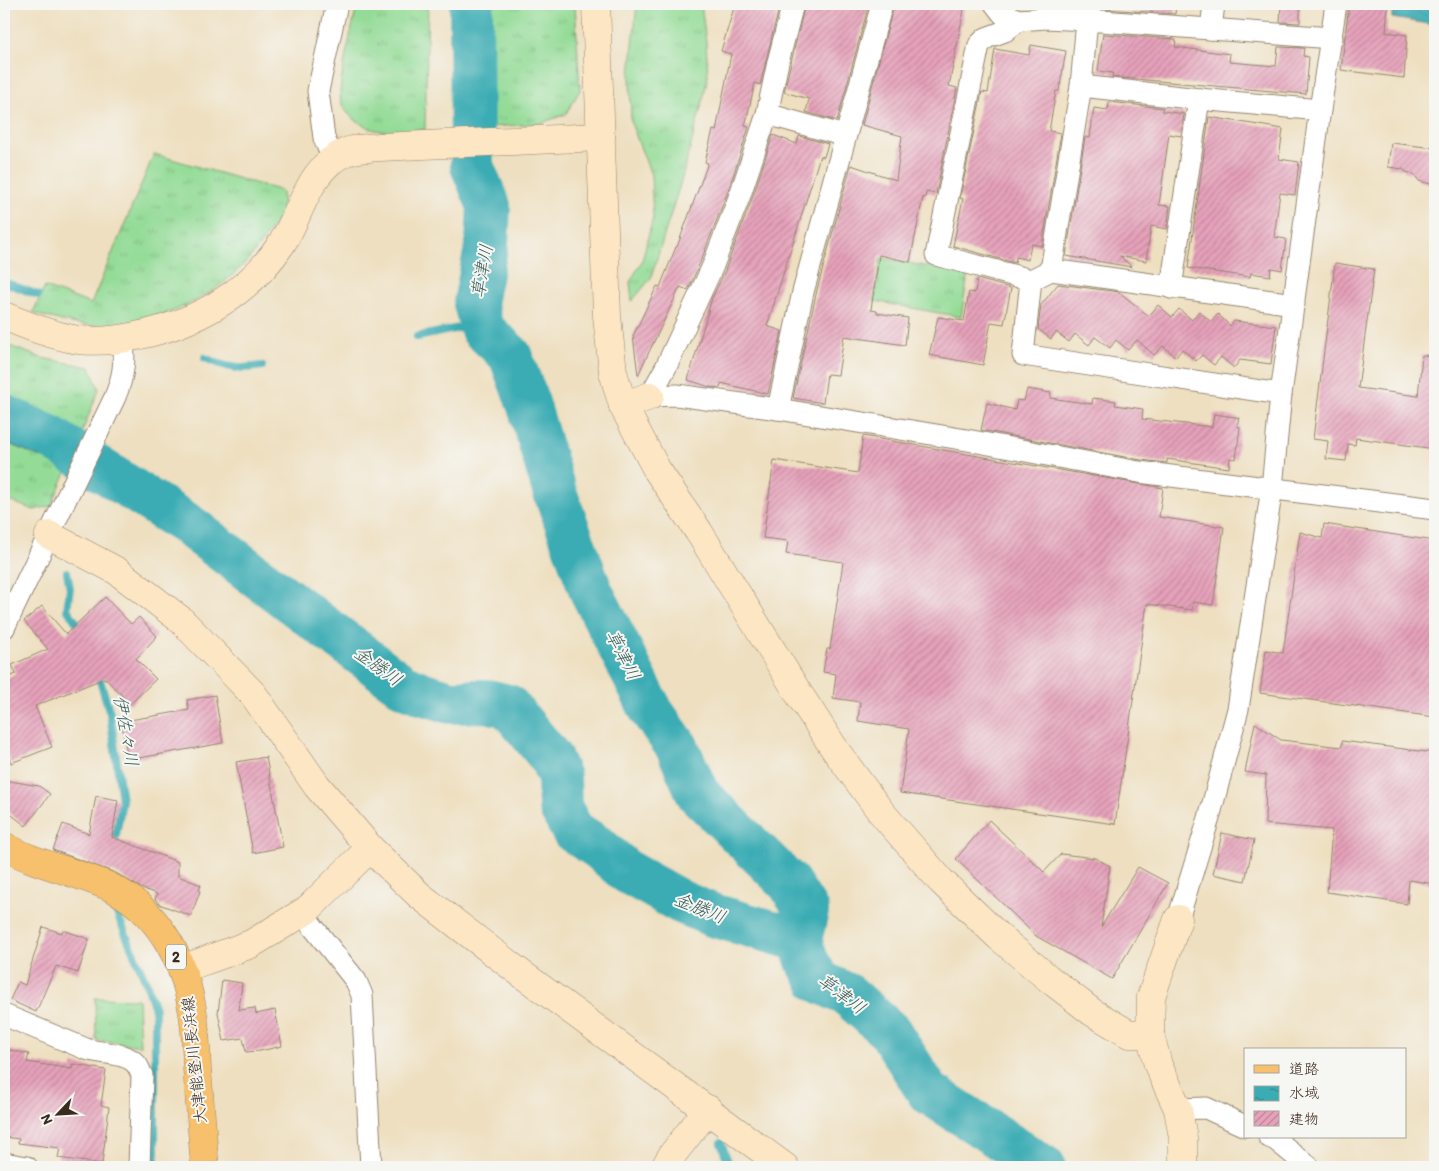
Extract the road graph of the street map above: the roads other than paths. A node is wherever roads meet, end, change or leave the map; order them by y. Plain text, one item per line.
1 (337, 4) edge
2 (596, 4) edge
3 (793, 4) edge
4 (882, 4) edge
5 (995, 4) edge
6 (1214, 4) edge
7 (1336, 4) edge
8 (1019, 20) junction
9 (1087, 20) junction
10 (1211, 29) junction
11 (1332, 38) junction
12 (1081, 86) junction
13 (1199, 99) junction
14 (1320, 110) junction
15 (767, 114) junction
16 (844, 136) junction
17 (601, 137) junction
18 (333, 159) junction
19 (1051, 270) junction
20 (1030, 280) junction
21 (1171, 288) junction
22 (1294, 304) junction
23 (4, 316) edge
24 (123, 339) junction
25 (1281, 394) junction
26 (650, 396) junction
27 (623, 406) junction
28 (778, 408) junction
29 (1272, 488) junction
30 (1435, 509) edge
31 (52, 529) junction
32 (4, 628) edge
33 (4, 846) edge
34 (370, 848) junction
35 (302, 913) junction
36 (1178, 919) joint
37 (182, 970) junction
38 (4, 1015) edge
39 (1150, 1034) junction
40 (1178, 1108) junction
41 (708, 1110) junction
42 (1244, 1126) edge
43 (1271, 1138) edge
44 (4, 1163) edge
45 (27, 1167) edge
46 (138, 1167) edge
47 (205, 1167) edge
48 (371, 1167) edge
49 (665, 1167) edge
50 (786, 1167) edge
51 (1183, 1167) edge
52 (1308, 1167) edge

1 - 18 street
2 - 17 street
3 - 15 street
4 - 16 street
5 - 8 street
6 - 10 street
7 - 11 street
8 - 9 street
8 - 20 street
9 - 10 street
9 - 12 street
10 - 11 street
11 - 14 street
12 - 13 street
12 - 19 street
13 - 14 street
13 - 21 street
14 - 22 street
15 - 16 street
15 - 26 street
16 - 28 street
17 - 18 street
17 - 27 street
18 - 24 street
19 - 20 street
19 - 21 street
20 - 25 street
21 - 22 street
22 - 25 street
23 - 24 street
24 - 31 street
25 - 29 street
26 - 27 street
26 - 28 street
27 - 39 street
28 - 29 street
29 - 30 street
29 - 36 street
31 - 32 street
31 - 34 street
33 - 37 main road, 大津能登川長浜線 / 2
34 - 35 street
34 - 41 street
35 - 37 street
35 - 48 street
36 - 39 street
37 - 47 main road, 大津能登川長浜線 / 2
38 - 46 street
39 - 40 street
40 - 42 street
40 - 51 street
41 - 49 street
41 - 50 street
43 - 52 street
44 - 45 street

